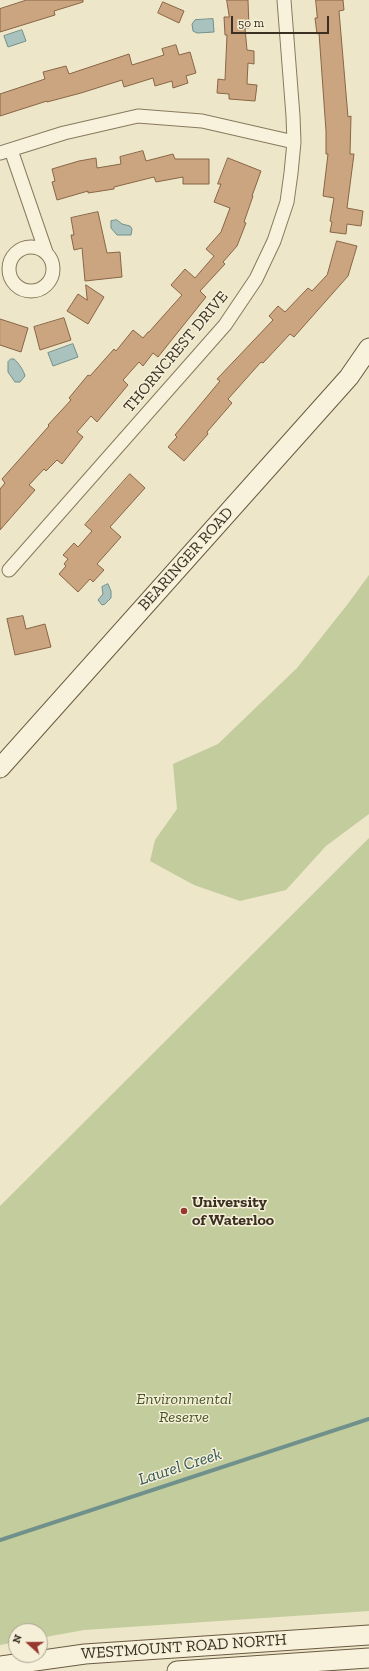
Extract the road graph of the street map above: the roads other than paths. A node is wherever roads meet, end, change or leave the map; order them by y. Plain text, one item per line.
1 (284, 0) edge
2 (294, 142) junction
3 (6, 151) edge
4 (46, 252) dead end
5 (369, 348) edge
6 (9, 570) dead end
7 (0, 768) edge
8 (369, 1635) edge
9 (369, 1658) edge
10 (0, 1666) edge
11 (177, 1671) edge

1 - 2 street, THORNCREST DRIVE
2 - 3 street
2 - 6 street, THORNCREST DRIVE
3 - 4 street
5 - 7 main road, BEARINGER ROAD
8 - 10 main road, WESTMOUNT ROAD NORTH
9 - 11 main road, WESTMOUNT ROAD NORTH

